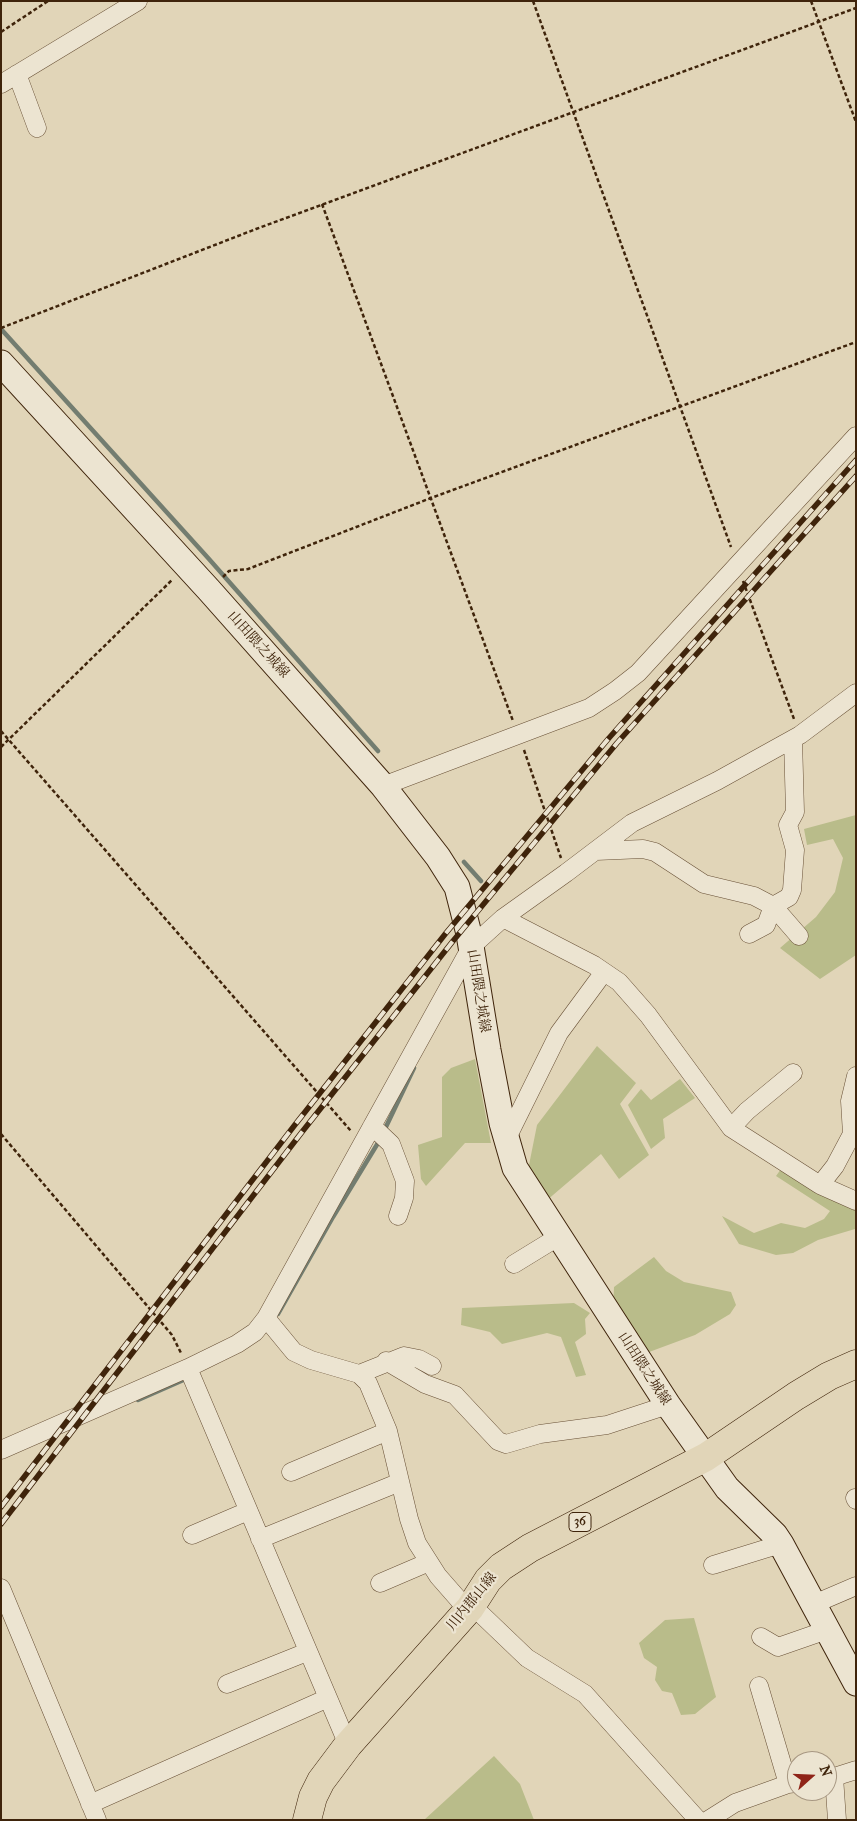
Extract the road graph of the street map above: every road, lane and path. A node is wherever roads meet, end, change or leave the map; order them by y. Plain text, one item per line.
1 (48, 1) edge
2 (138, 1) edge
3 (533, 1) edge
4 (811, 1) edge
5 (856, 8) edge
6 (818, 22) junction
7 (1, 32) edge
8 (17, 74) junction
9 (1, 84) edge
10 (573, 112) junction
11 (856, 122) edge
12 (37, 128) dead end
13 (322, 204) junction
14 (1, 328) edge
15 (856, 342) edge
16 (1, 363) edge
17 (680, 406) junction
18 (856, 436) edge
19 (431, 498) junction
20 (738, 565) junction
21 (187, 566) junction
22 (221, 579) dead end
23 (856, 693) edge
24 (1, 732) edge
25 (519, 736) junction
26 (797, 737) junction
27 (9, 740) junction
28 (1, 748) edge
29 (383, 786) junction
30 (596, 851) junction
31 (566, 873) junction
32 (773, 906) junction
33 (502, 918) junction
34 (749, 934) dead end
35 (799, 936) dead end
36 (471, 947) junction
37 (604, 972) junction
38 (793, 1073) dead end
39 (856, 1076) edge
40 (731, 1128) junction
41 (379, 1133) junction
42 (1, 1134) edge
43 (507, 1138) junction
44 (362, 1144) junction
45 (820, 1185) junction
46 (856, 1201) edge
47 (398, 1216) dead end
48 (558, 1237) junction
49 (514, 1264) dead end
50 (266, 1318) junction
51 (386, 1361) junction
52 (856, 1364) edge
53 (432, 1366) dead end
54 (190, 1373) junction
55 (359, 1374) junction
56 (668, 1405) junction
57 (388, 1431) junction
58 (1, 1450) edge
59 (706, 1457) junction
60 (291, 1472) dead end
61 (400, 1482) junction
62 (248, 1511) junction
63 (192, 1535) dead end
64 (260, 1539) junction
65 (781, 1544) junction
66 (429, 1562) junction
67 (713, 1565) dead end
68 (380, 1583) dead end
69 (856, 1586) edge
70 (1, 1588) edge
71 (814, 1604) junction
72 (470, 1608) junction
73 (827, 1630) junction
74 (761, 1637) dead end
75 (307, 1652) junction
76 (227, 1684) dead end
77 (856, 1684) edge
78 (758, 1686) dead end
79 (328, 1698) junction
80 (348, 1745) junction
81 (787, 1769) edge
82 (856, 1770) edge
83 (837, 1776) edge
84 (787, 1785) edge
85 (834, 1801) edge
86 (90, 1804) junction
87 (97, 1820) edge
88 (307, 1820) edge
89 (698, 1820) edge
90 (708, 1820) edge
91 (838, 1820) edge

1 - 7 path
2 - 8 street
3 - 10 path
4 - 6 path
5 - 6 path
6 - 10 path
6 - 11 path
8 - 9 street
8 - 12 street
10 - 13 path
10 - 17 path
13 - 14 path
13 - 19 path
15 - 17 path
16 - 21 main road, 山田隈之城線
17 - 19 path
17 - 20 path
18 - 20 street
19 - 22 path
19 - 25 path
20 - 25 street
20 - 26 path
21 - 27 path
21 - 29 main road, 山田隈之城線
23 - 26 street
24 - 27 path
25 - 29 street
25 - 31 path
26 - 30 street
26 - 32 street
27 - 28 path
27 - 44 path
29 - 36 main road, 山田隈之城線
30 - 31 street
30 - 32 street
31 - 33 street
32 - 34 street
32 - 35 street
33 - 36 street
33 - 37 street
36 - 41 street
36 - 43 main road, 山田隈之城線
37 - 40 street
37 - 43 street
38 - 40 street
39 - 45 street
40 - 45 street
41 - 44 street
41 - 47 street
42 - 54 path
43 - 48 main road, 山田隈之城線
44 - 50 street
45 - 46 street
48 - 49 street
48 - 56 main road, 山田隈之城線
50 - 54 street
50 - 55 street
51 - 53 street
51 - 55 street
51 - 56 street
52 - 59 main road, 川内郡山線 / 36
54 - 58 street
54 - 62 street
55 - 57 street
56 - 59 main road, 山田隈之城線
57 - 60 street
57 - 61 street
59 - 65 main road, 山田隈之城線
59 - 72 main road, 川内郡山線 / 36
61 - 64 street
61 - 66 street
62 - 63 street
62 - 64 street
64 - 75 street
65 - 67 street
65 - 71 main road, 山田隈之城線
66 - 68 street
66 - 72 street
69 - 71 street
70 - 86 street
71 - 73 main road, 山田隈之城線
72 - 80 main road, 川内郡山線 / 36
72 - 89 street
73 - 74 street
73 - 77 main road, 山田隈之城線
75 - 76 street
75 - 79 street
78 - 81 street
79 - 80 street
79 - 86 street
80 - 88 main road, 川内郡山線 / 36
82 - 83 street
84 - 90 street
85 - 91 street
86 - 87 street

